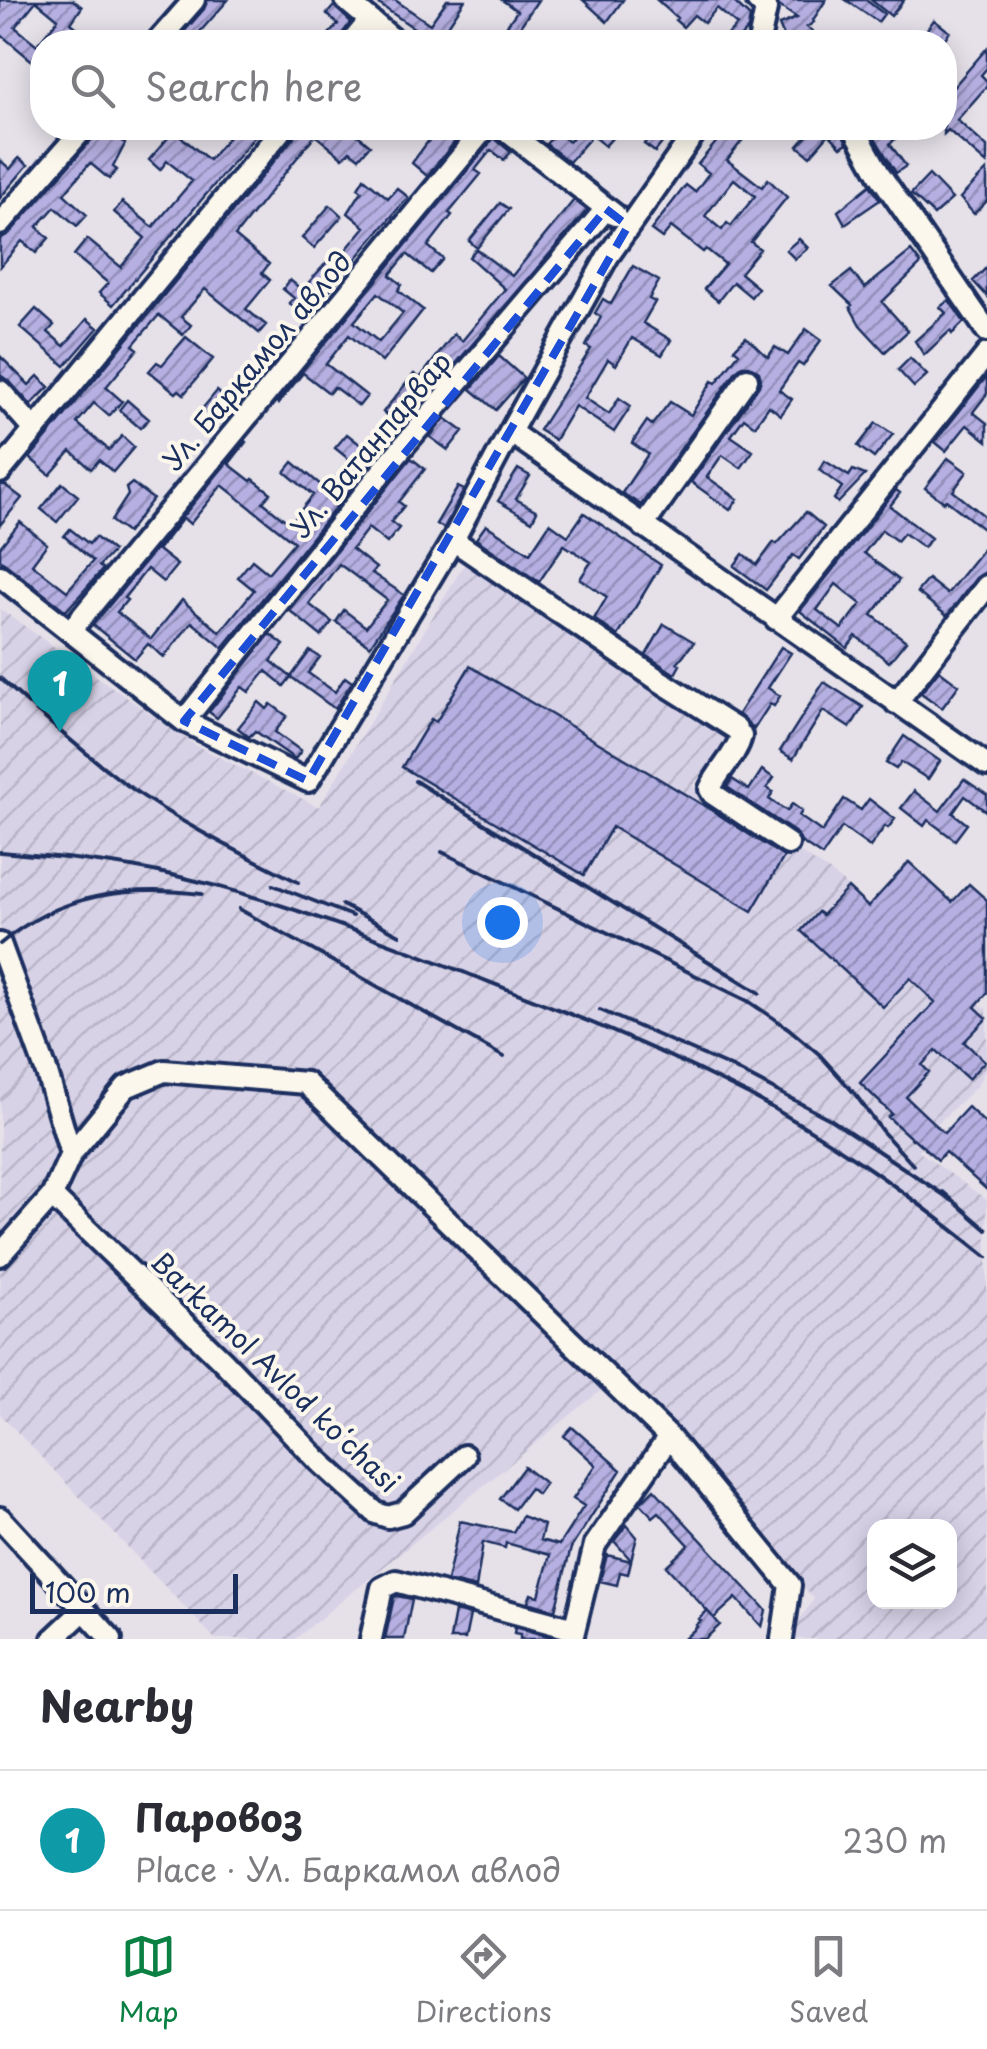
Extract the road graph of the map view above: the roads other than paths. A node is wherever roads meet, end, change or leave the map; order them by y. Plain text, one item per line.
1 (194, 0) edge
2 (346, 0) edge
3 (757, 0) edge
4 (370, 20) junction
5 (168, 30) edge
6 (362, 30) edge
7 (382, 30) edge
8 (763, 30) edge
9 (74, 140) edge
10 (273, 140) edge
11 (475, 140) edge
12 (517, 140) edge
13 (689, 140) edge
14 (861, 140) edge
15 (606, 209) junction
16 (0, 224) edge
17 (628, 226) junction
18 (987, 331) edge
19 (987, 354) edge
20 (747, 379) dead end
21 (0, 391) edge
22 (35, 430) junction
23 (510, 432) junction
24 (0, 472) edge
25 (643, 526) junction
26 (454, 540) junction
27 (0, 576) edge
28 (987, 586) edge
29 (776, 619) junction
30 (70, 630) junction
31 (896, 703) junction
32 (184, 721) junction
33 (987, 765) edge
34 (788, 844) dead end
35 (0, 944) edge
36 (71, 1154) junction
37 (52, 1196) junction
38 (0, 1254) edge
39 (670, 1437) junction
40 (464, 1456) dead end
41 (0, 1518) edge
42 (84, 1610) junction
43 (573, 1634) edge
44 (53, 1639) edge
45 (110, 1639) edge
46 (371, 1639) edge
47 (782, 1639) edge

1 - 5 street
2 - 4 street
3 - 8 street
4 - 6 street
4 - 7 street
9 - 16 street
10 - 22 street
11 - 30 street, Ул. Баркамол авлод
12 - 15 street
13 - 17 street
14 - 18 street
15 - 17 street
15 - 32 street, Ул. Ватанпарвар
17 - 23 street
19 - 29 street
20 - 25 street
21 - 22 street
22 - 24 street
23 - 25 street
23 - 26 street
25 - 29 street
26 - 32 street
26 - 34 street
27 - 30 street
28 - 31 street
29 - 31 street
30 - 32 street
31 - 33 street
35 - 36 street
36 - 37 street
36 - 39 street
37 - 38 street
37 - 40 street, Barkamol Аvlod koʻchasi
39 - 43 street
39 - 47 street
41 - 42 street
42 - 44 street
42 - 45 street
43 - 46 street

